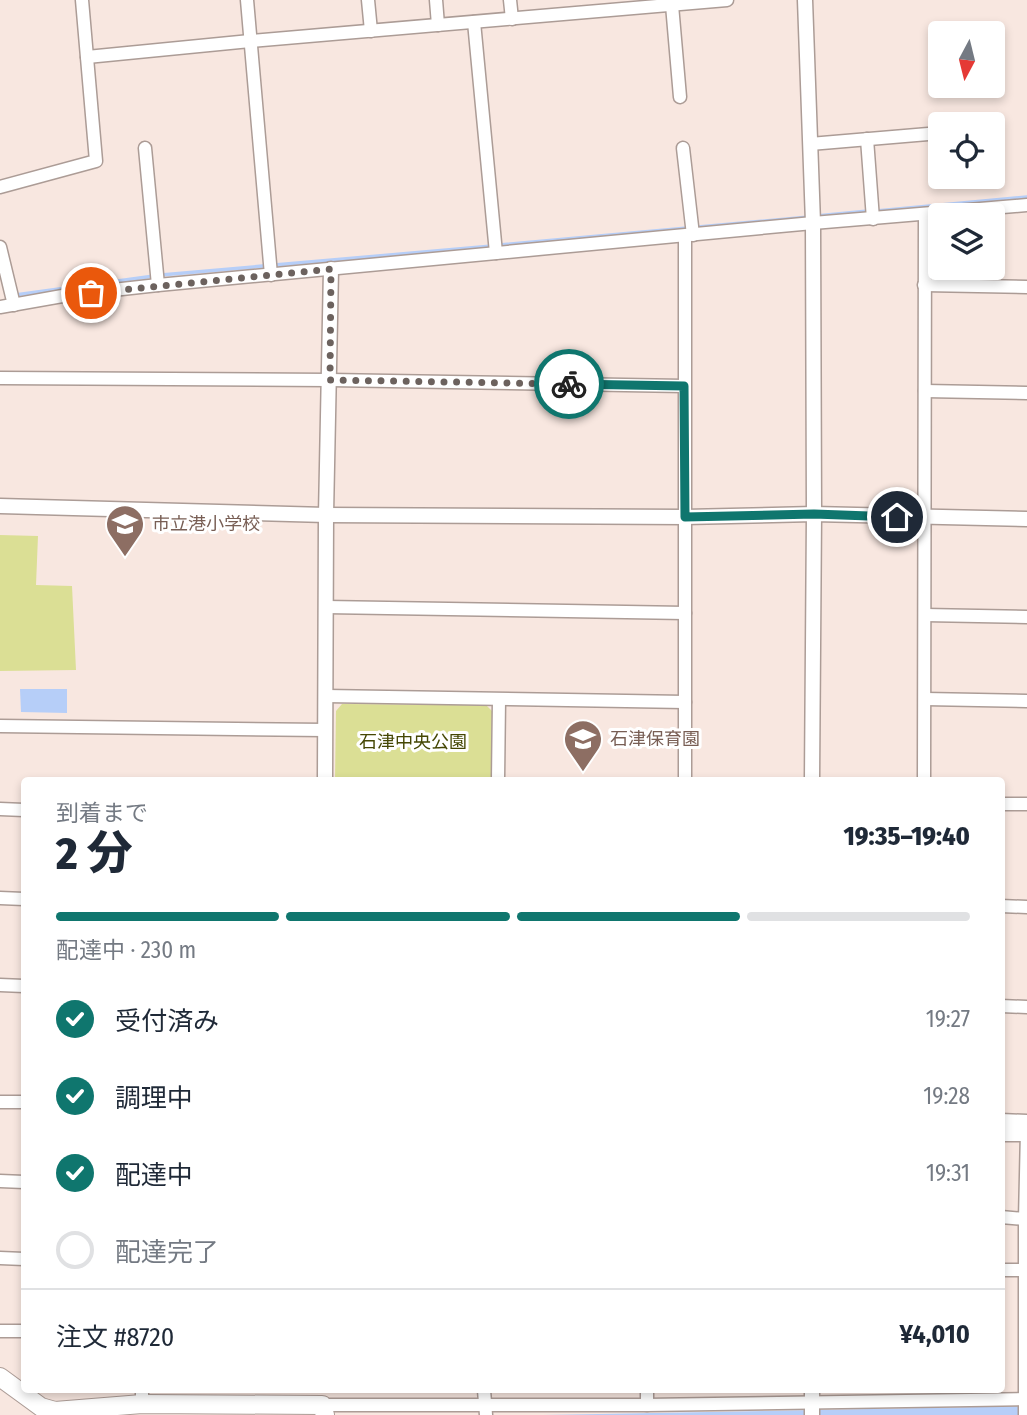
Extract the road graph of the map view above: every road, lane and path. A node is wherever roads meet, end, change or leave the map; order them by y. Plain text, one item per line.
1 (82, 0) edge
2 (247, 0) edge
3 (368, 0) edge
4 (436, 0) edge
5 (510, 0) edge
6 (727, 0) edge
7 (804, 0) edge
8 (666, 3) edge
9 (512, 19) junction
10 (474, 22) junction
11 (438, 25) junction
12 (371, 31) junction
13 (250, 41) junction
14 (87, 57) junction
15 (680, 97) dead end
16 (928, 134) edge
17 (867, 139) junction
18 (810, 144) junction
19 (145, 148) dead end
20 (683, 148) dead end
21 (0, 187) edge
22 (1027, 205) edge
23 (925, 214) junction
24 (873, 219) junction
25 (813, 223) junction
26 (689, 236) junction
27 (0, 247) edge
28 (496, 253) junction
29 (331, 269) junction
30 (271, 275) junction
31 (158, 285) junction
32 (924, 285) junction
33 (1027, 287) edge
34 (12, 298) junction
35 (0, 307) edge
36 (0, 378) edge
37 (330, 380) junction
38 (684, 386) junction
39 (925, 391) junction
40 (1027, 393) edge
41 (0, 506) edge
42 (327, 514) junction
43 (814, 514) junction
44 (685, 517) junction
45 (925, 518) junction
46 (1027, 519) edge
47 (326, 607) junction
48 (685, 612) junction
49 (925, 615) junction
50 (1027, 617) edge
51 (326, 696) junction
52 (925, 699) junction
53 (499, 700) junction
54 (1027, 701) edge
55 (685, 702) junction
56 (0, 726) edge
57 (326, 730) junction
58 (325, 777) edge
59 (498, 777) edge
60 (685, 777) edge
61 (812, 777) edge
62 (924, 777) edge
63 (1005, 804) edge
64 (1027, 804) edge
65 (0, 809) edge
66 (21, 810) edge
67 (0, 898) edge
68 (21, 898) edge
69 (1005, 906) edge
70 (1027, 907) edge
71 (0, 985) edge
72 (21, 986) edge
73 (1005, 1006) edge
74 (1027, 1007) edge
75 (0, 1101) edge
76 (21, 1102) edge
77 (1005, 1121) edge
78 (1027, 1122) edge
79 (1027, 1133) edge
80 (1005, 1134) edge
81 (0, 1181) edge
82 (21, 1182) edge
83 (1005, 1217) edge
84 (1025, 1219) junction
85 (0, 1258) edge
86 (21, 1259) edge
87 (1005, 1270) edge
88 (1026, 1270) edge
89 (0, 1331) edge
90 (21, 1331) edge
91 (1026, 1332) edge
92 (0, 1377) edge
93 (21, 1392) edge
94 (22, 1393) edge
95 (647, 1393) edge
96 (142, 1397) edge
97 (1026, 1399) edge
98 (812, 1403) edge
99 (323, 1405) edge
100 (647, 1405) junction
101 (174, 1409) edge
102 (485, 1410) edge
103 (53, 1413) edge
104 (1025, 1415) edge

1 - 14 street
2 - 13 street
3 - 12 street
4 - 11 street
5 - 9 street
6 - 8 street
7 - 18 street
8 - 9 street
8 - 15 street
9 - 10 street
10 - 11 street
10 - 28 street
11 - 12 street
12 - 13 street
13 - 14 street
13 - 30 street
14 - 21 street
16 - 17 street
17 - 18 street
17 - 24 street
18 - 25 street
19 - 31 street
20 - 26 street
22 - 23 street
23 - 24 street
23 - 32 street
24 - 25 street
25 - 26 street
25 - 43 street
26 - 28 street
26 - 38 street
27 - 34 street
28 - 29 street
29 - 30 street
29 - 37 street
30 - 31 street
31 - 34 street
32 - 33 street
32 - 39 street
34 - 35 street
36 - 37 street
37 - 38 street
37 - 42 street
38 - 44 street
39 - 40 street
39 - 45 street
41 - 42 street
42 - 44 street
42 - 47 street
43 - 44 street
43 - 45 street
43 - 61 street
44 - 48 street
45 - 46 street
45 - 49 street
47 - 48 street
47 - 51 street
48 - 55 street
49 - 50 street
49 - 52 street
51 - 53 street
51 - 57 street
52 - 54 street
52 - 62 street
53 - 55 street
53 - 59 street
55 - 60 street
56 - 57 street
57 - 58 street
63 - 64 street
65 - 66 street
67 - 68 street
69 - 70 street
71 - 72 street
73 - 74 street
75 - 76 street
77 - 78 street
79 - 80 street
79 - 84 street
81 - 82 street
83 - 84 street
84 - 88 street
85 - 86 street
87 - 88 street
88 - 91 street
89 - 90 street
91 - 97 street
92 - 93 main road
94 - 103 main road
95 - 100 street
96 - 101 main road
96 - 103 main road
97 - 98 street
97 - 104 street
98 - 100 street
99 - 101 main road
99 - 102 street
100 - 102 street

